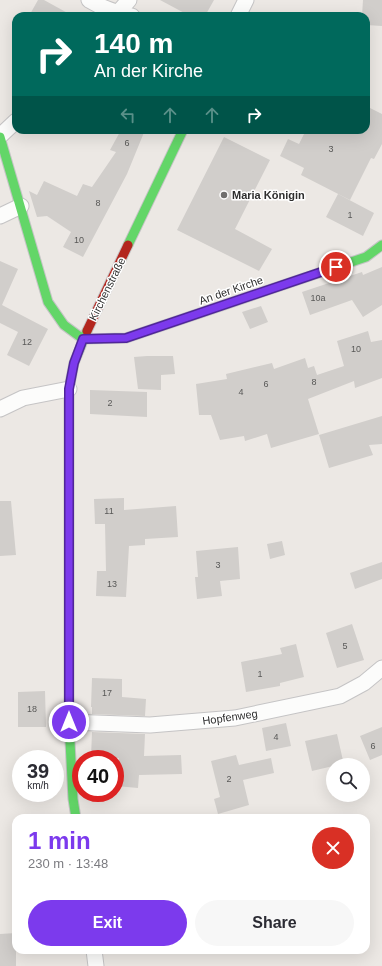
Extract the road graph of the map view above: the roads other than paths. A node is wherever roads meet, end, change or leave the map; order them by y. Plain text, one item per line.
1 (89, 0) edge
2 (129, 0) edge
3 (246, 0) edge
4 (115, 12) edge
5 (123, 12) edge
6 (240, 12) edge
7 (12, 125) edge
8 (180, 134) edge
9 (0, 136) edge
10 (21, 206) junction
11 (0, 216) edge
12 (382, 245) edge
13 (83, 339) junction
14 (69, 389) junction
15 (0, 409) edge
16 (382, 668) edge
17 (69, 722) junction
18 (75, 814) edge
19 (94, 954) edge
20 (96, 966) edge

1 - 4 street
2 - 5 street
3 - 6 street
7 - 9 street
8 - 13 street, Kirchenstraße
9 - 10 street
10 - 11 street
10 - 13 street
12 - 13 street, An der Kirche
13 - 14 street, Kirchenstraße
14 - 15 street
14 - 17 street, Kirchenstraße
16 - 17 street, Hopfenweg
17 - 18 street, Kirchenstraße
19 - 20 street

